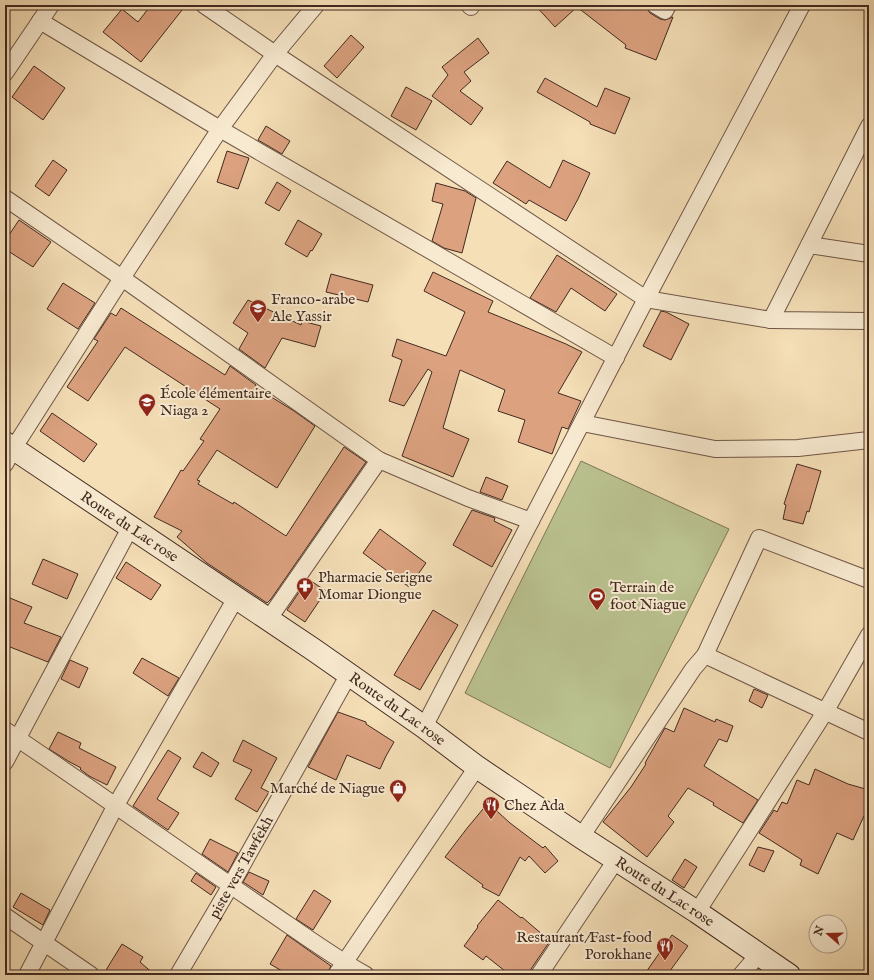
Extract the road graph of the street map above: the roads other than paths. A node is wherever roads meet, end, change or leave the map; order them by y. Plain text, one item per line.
1 (50, 5) edge
2 (204, 5) edge
3 (316, 5) edge
4 (655, 5) edge
5 (668, 5) edge
6 (802, 5) edge
7 (40, 21) junction
8 (275, 54) junction
9 (5, 73) edge
10 (220, 129) junction
11 (867, 135) edge
12 (5, 198) edge
13 (808, 245) junction
14 (869, 254) edge
15 (122, 278) junction
16 (646, 299) junction
17 (771, 320) junction
18 (869, 320) edge
19 (616, 358) junction
20 (582, 423) junction
21 (869, 440) edge
22 (8, 452) edge
23 (379, 460) junction
24 (531, 521) junction
25 (130, 528) junction
26 (869, 580) edge
27 (236, 598) junction
28 (268, 620) junction
29 (869, 635) edge
30 (705, 655) junction
31 (349, 674) junction
32 (825, 712) junction
33 (424, 727) junction
34 (869, 732) edge
35 (11, 734) edge
36 (5, 762) edge
37 (477, 768) junction
38 (116, 805) junction
39 (580, 837) junction
40 (616, 860) junction
41 (231, 885) junction
42 (697, 912) junction
43 (5, 916) edge
44 (44, 942) junction
45 (758, 954) junction
46 (341, 969) edge
47 (27, 975) edge
48 (91, 975) edge
49 (178, 975) edge
50 (366, 975) edge
51 (539, 975) edge
52 (741, 975) edge
53 (789, 975) edge

1 - 7 street
2 - 8 street
3 - 8 street
4 - 5 street
6 - 16 street
7 - 9 street
7 - 10 street
8 - 10 street
8 - 16 street
10 - 15 street
10 - 19 street
11 - 13 street
12 - 15 street
13 - 14 street
13 - 17 street
15 - 22 street
15 - 23 street
16 - 17 street
16 - 19 street
17 - 18 street
19 - 20 street
20 - 21 street
20 - 24 street
22 - 25 main road, Route du Lac rose
23 - 24 street
23 - 28 street
24 - 33 street
25 - 27 main road, Route du Lac rose
25 - 35 street
26 - 30 street
27 - 28 main road, Route du Lac rose
27 - 38 street
28 - 31 main road, Route du Lac rose
29 - 32 street
30 - 32 street
30 - 39 street
31 - 33 main road, Route du Lac rose
31 - 41 street, piste vers Tawfekh
32 - 34 street
32 - 42 street
33 - 37 main road, Route du Lac rose
35 - 36 street
35 - 38 street
37 - 39 main road, Route du Lac rose
37 - 46 street
38 - 41 street
38 - 44 street
39 - 40 main road, Route du Lac rose
40 - 42 main road, Route du Lac rose
40 - 51 street
41 - 46 street
41 - 49 street, piste vers Tawfekh
42 - 45 main road, Route du Lac rose
43 - 44 street
44 - 47 street
44 - 48 street
45 - 52 street
45 - 53 main road, Route du Lac rose
46 - 50 street

